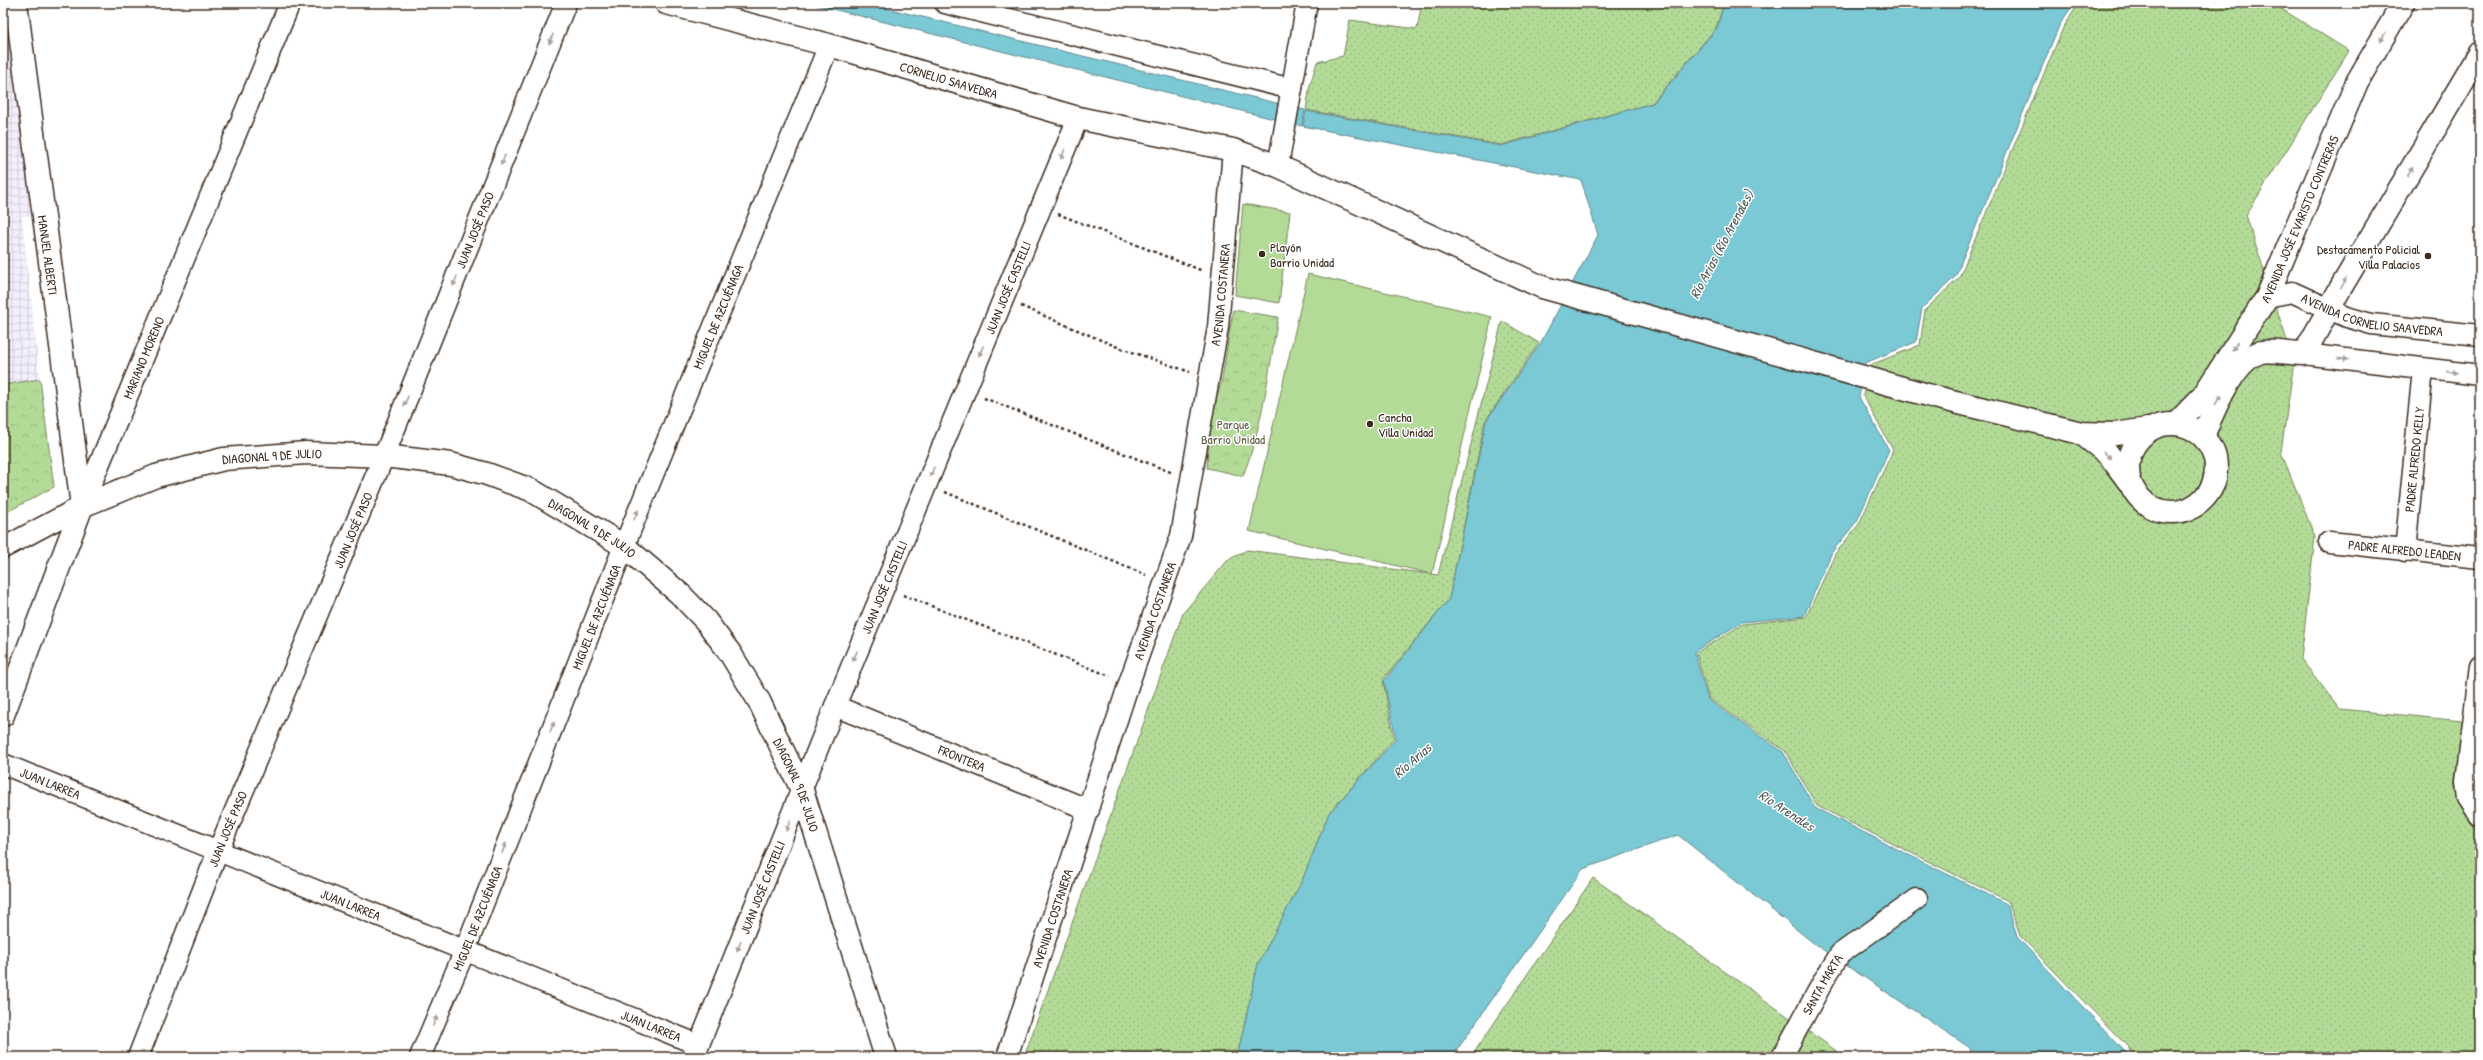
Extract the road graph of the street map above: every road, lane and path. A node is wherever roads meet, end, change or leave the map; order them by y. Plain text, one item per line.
1 (16, 3) edge
2 (290, 3) edge
3 (566, 3) edge
4 (666, 3) edge
5 (945, 3) edge
6 (1307, 3) edge
7 (2403, 3) edge
8 (975, 6) edge
9 (829, 45) junction
10 (2480, 53) edge
11 (1292, 90) junction
12 (1078, 118) junction
13 (1233, 150) junction
14 (1278, 166) junction
15 (1041, 207) junction
16 (1222, 278) junction
17 (2267, 297) junction
18 (1003, 299) junction
19 (2328, 309) junction
20 (2480, 335) edge
21 (2304, 354) junction
22 (2423, 369) junction
23 (2480, 375) edge
24 (1209, 379) junction
25 (965, 390) junction
26 (2177, 423) junction
27 (2148, 429) junction
28 (2081, 433) junction
29 (2203, 436) junction
30 (384, 456) junction
31 (1190, 480) junction
32 (2129, 482) junction
33 (926, 484) junction
34 (82, 506) junction
35 (2329, 542) dead end
36 (624, 546) junction
37 (3, 548) edge
38 (2405, 551) junction
39 (2480, 558) edge
40 (1165, 583) junction
41 (884, 587) junction
42 (2480, 665) edge
43 (1129, 683) junction
44 (834, 706) junction
45 (3, 715) edge
46 (3, 764) edge
47 (802, 790) junction
48 (1089, 810) junction
49 (2480, 816) edge
50 (218, 851) junction
51 (1917, 899) dead end
52 (465, 950) junction
53 (696, 1051) edge
54 (138, 1057) edge
55 (420, 1057) edge
56 (886, 1057) edge
57 (1007, 1057) edge
58 (1782, 1057) edge

1 - 34 street, MANUEL ALBERTI
2 - 34 street, MARIANO MORENO
3 -> 30 street, JUAN JOSÉ PASO
4 - 9 street, CORNELIO SAAVEDRA
5 - 8 street
6 - 11 street
7 -> 17 street, AVENIDA JOSÉ EVARISTO CONTRERAS
8 - 11 street
9 - 12 street, CORNELIO SAAVEDRA
36 -> 9 street, MIGUEL DE AZCUÉNAGA
19 -> 10 street
11 - 14 street
12 - 13 street, CORNELIO SAAVEDRA
12 -> 15 street, JUAN JOSÉ CASTELLI
13 - 14 street, CORNELIO SAAVEDRA
13 - 16 street, AVENIDA COSTANERA
14 - 28 street, CORNELIO SAAVEDRA
15 - 16 path
15 - 18 street, JUAN JOSÉ CASTELLI
16 - 24 street, AVENIDA COSTANERA
17 - 19 street, AVENIDA CORNELIO SAAVEDRA
17 -> 26 street, AVENIDA JOSÉ EVARISTO CONTRERAS
18 - 24 path
18 -> 25 street, JUAN JOSÉ CASTELLI
19 - 20 street, AVENIDA CORNELIO SAAVEDRA
19 - 21 street
21 -> 22 street
29 -> 21 street
22 -> 23 street
22 - 38 street, PADRE ALFREDO KELLY
24 - 31 street, AVENIDA COSTANERA
25 - 31 path
25 -> 33 street, JUAN JOSÉ CASTELLI
26 - 27 street
26 - 29 street
27 - 28 street
27 - 32 street
28 -> 32 street
29 - 32 street
30 - 34 street, DIAGONAL 9 DE JULIO
30 - 36 street, DIAGONAL 9 DE JULIO
30 - 50 street, JUAN JOSÉ PASO
31 - 40 street, AVENIDA COSTANERA
33 - 40 path
33 - 41 street, JUAN JOSÉ CASTELLI
34 - 37 street, DIAGONAL 9 DE JULIO
34 - 45 street, MARIANO MORENO
35 - 38 street, PADRE ALFREDO LEADEN
36 - 47 street, DIAGONAL 9 DE JULIO
52 -> 36 street, MIGUEL DE AZCUÉNAGA
38 - 39 street, PADRE ALFREDO LEADEN
40 - 43 street, AVENIDA COSTANERA
41 - 43 path
41 -> 44 street, JUAN JOSÉ CASTELLI
42 - 49 street
43 - 48 street, AVENIDA COSTANERA
44 - 47 street, JUAN JOSÉ CASTELLI
44 - 48 street, FRONTERA
46 - 50 street, JUAN LARREA
47 -> 53 street, JUAN JOSÉ CASTELLI
47 - 56 street, DIAGONAL 9 DE JULIO
48 - 57 street, AVENIDA COSTANERA
50 - 52 street, JUAN LARREA
50 - 54 street, JUAN JOSÉ PASO
51 - 58 street, SANTA MARTA
52 - 53 street, JUAN LARREA
55 -> 52 street, MIGUEL DE AZCUÉNAGA

